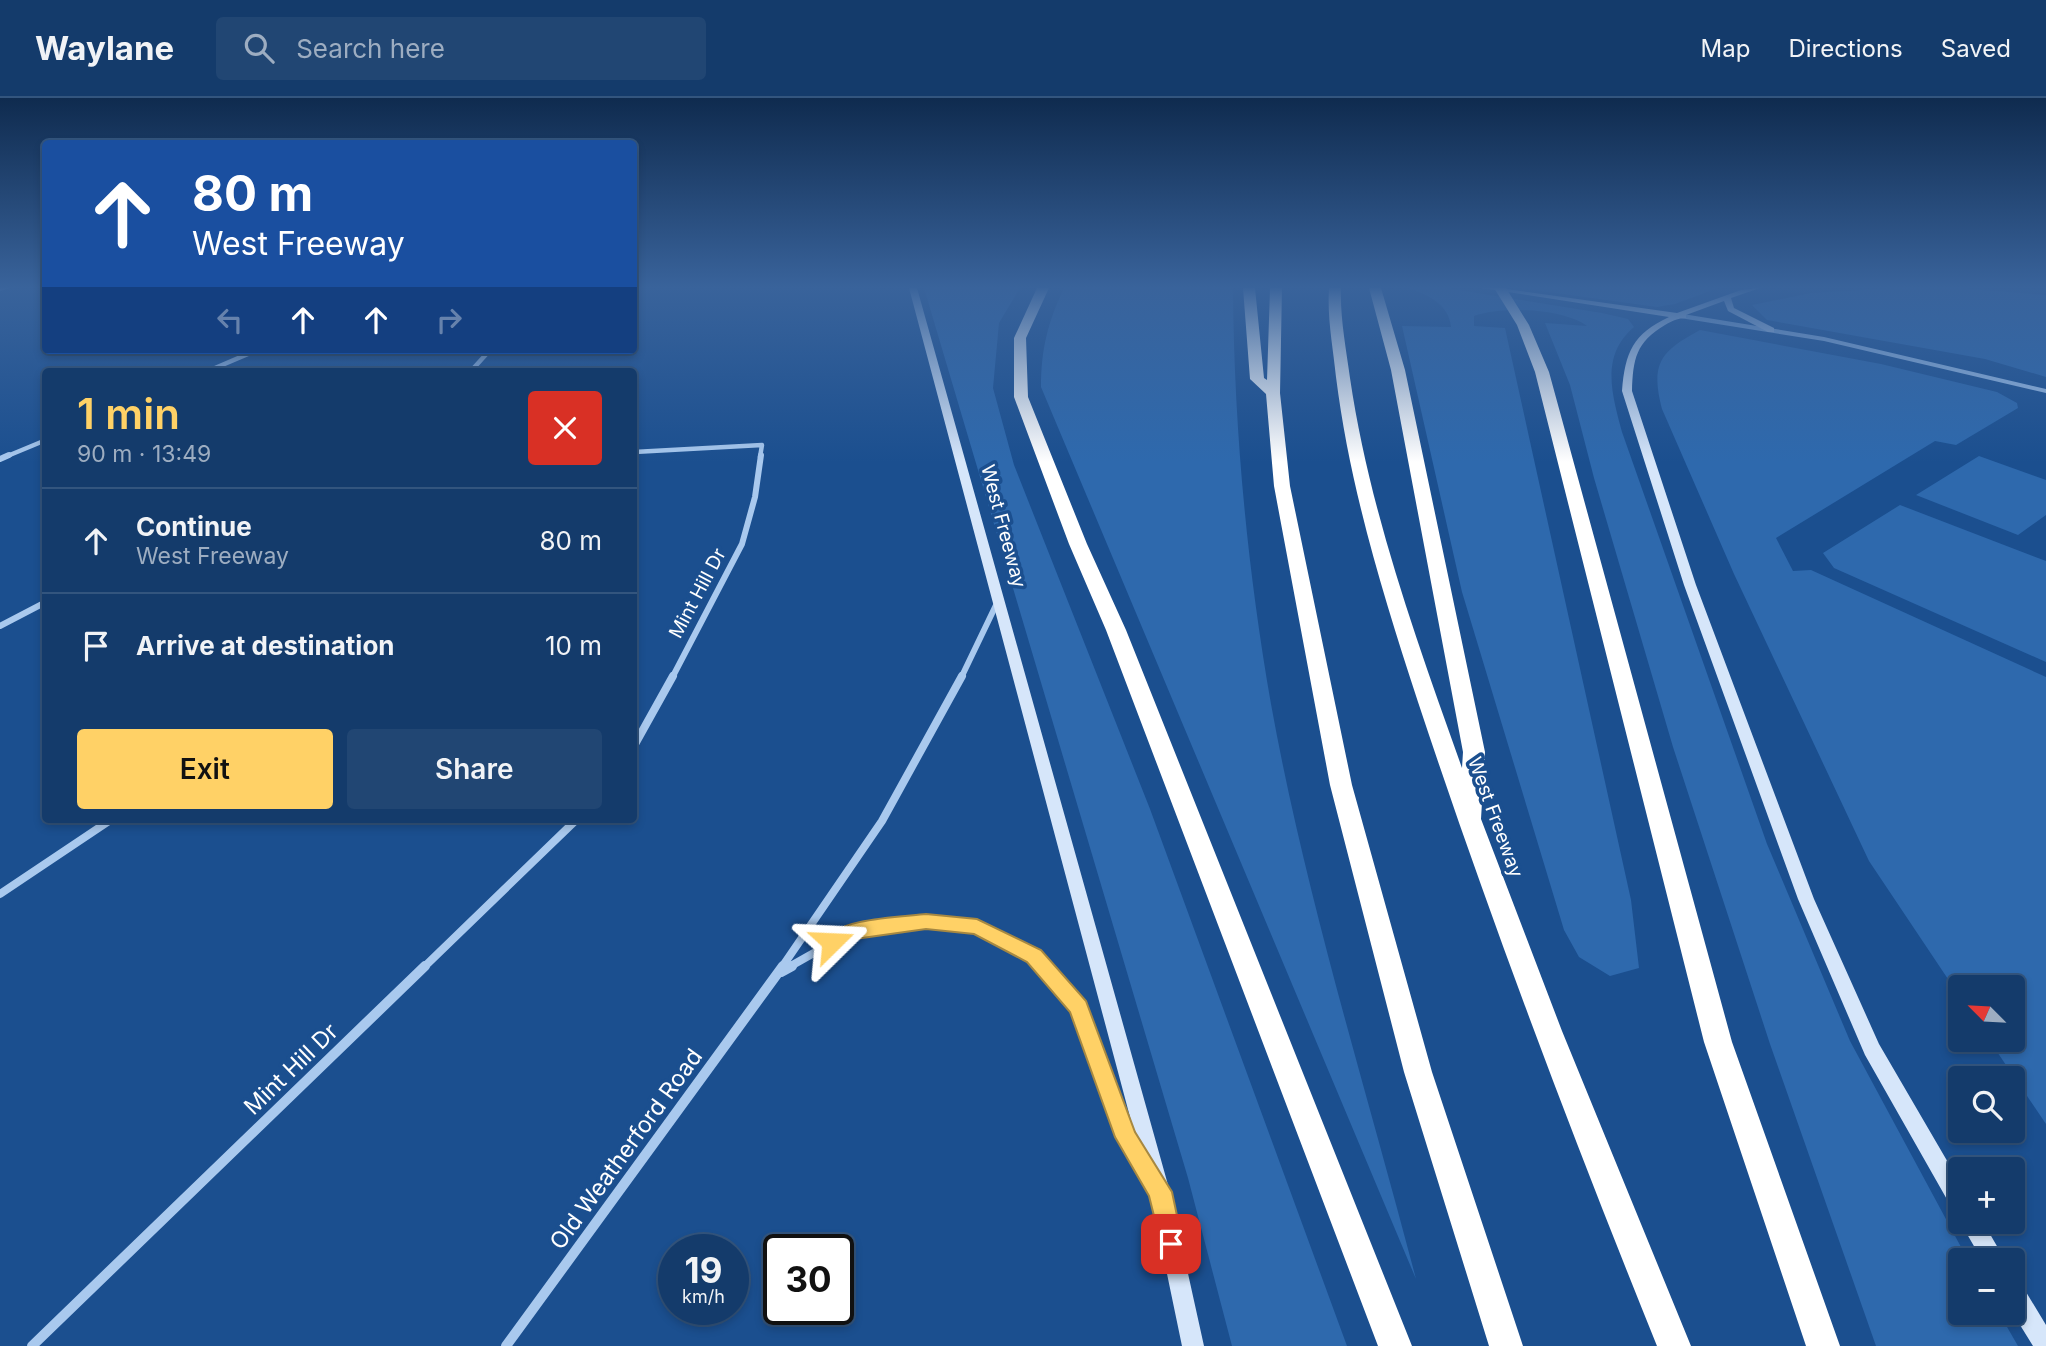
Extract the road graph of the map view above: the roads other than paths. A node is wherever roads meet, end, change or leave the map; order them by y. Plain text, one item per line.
1 (929, 346) edge
2 (1020, 346) edge
3 (1254, 346) edge
4 (1274, 346) edge
5 (1340, 346) edge
6 (1391, 346) edge
7 (1531, 346) edge
8 (1637, 346) edge
9 (1854, 346) edge
10 (248, 354) edge
11 (486, 354) edge
12 (215, 368) edge
13 (474, 368) edge
14 (2046, 391) edge
15 (1273, 393) junction
16 (42, 442) edge
17 (637, 453) edge
18 (0, 459) edge
19 (997, 603) junction
20 (42, 604) edge
21 (0, 626) edge
22 (637, 742) edge
23 (106, 823) edge
24 (573, 823) edge
25 (1471, 828) junction
26 (0, 894) edge
27 (777, 974) junction
28 (1948, 1182) edge
29 (1160, 1192) junction
30 (2025, 1311) edge
31 (32, 1346) edge
32 (506, 1346) edge
33 (1193, 1346) edge
34 (1395, 1346) edge
35 (1506, 1346) edge
36 (1674, 1346) edge
37 (1823, 1346) edge
38 (2046, 1346) edge

1 - 19 main road, West Freeway
2 - 34 highway
3 - 15 highway
4 - 15 highway
5 - 25 highway, West Freeway
6 - 25 highway
7 - 37 highway
8 - 28 main road
9 - 14 street
10 - 12 street
11 - 13 street
15 - 35 highway
16 - 18 street
17 - 22 street, Mint Hill Dr
19 - 27 street, Old Weatherford Road
19 - 29 main road, West Freeway
20 - 21 street
23 - 26 street
24 - 31 street, Mint Hill Dr
25 - 36 highway, West Freeway
27 - 29 street, Old Weatherford Road
27 - 32 street, Old Weatherford Road
29 - 33 main road, West Freeway
30 - 38 main road

